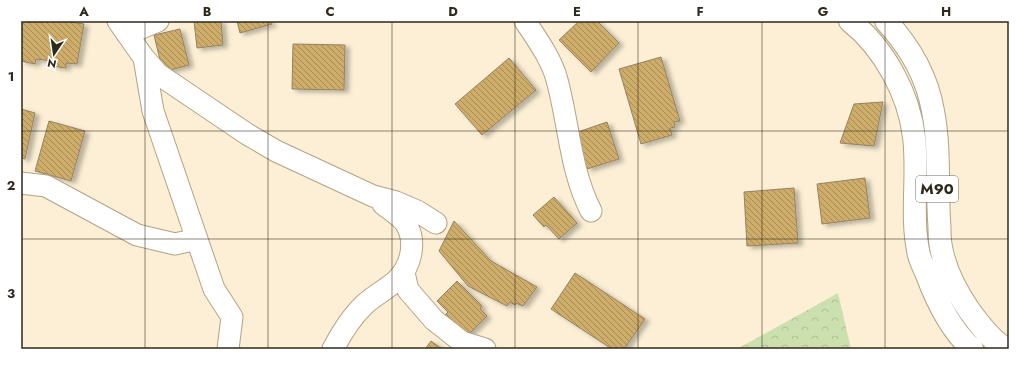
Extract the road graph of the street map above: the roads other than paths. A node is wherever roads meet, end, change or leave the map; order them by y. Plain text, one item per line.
1 (158, 21) edge
2 (525, 21) edge
3 (850, 21) edge
4 (886, 21) edge
5 (123, 28) edge
6 (144, 58) junction
7 (21, 183) edge
8 (374, 196) junction
9 (591, 211) dead end
10 (436, 223) dead end
11 (197, 239) junction
12 (404, 273) junction
13 (228, 349) edge
14 (333, 349) edge
15 (485, 349) edge
16 (972, 349) edge
17 (1006, 349) edge

1 - 5 street
2 - 9 street
3 - 16 highway, M90
4 - 17 highway, M90
5 - 6 street
6 - 8 street
6 - 11 street
7 - 11 street
8 - 10 street
8 - 12 street
11 - 13 street
12 - 14 street
12 - 15 street

